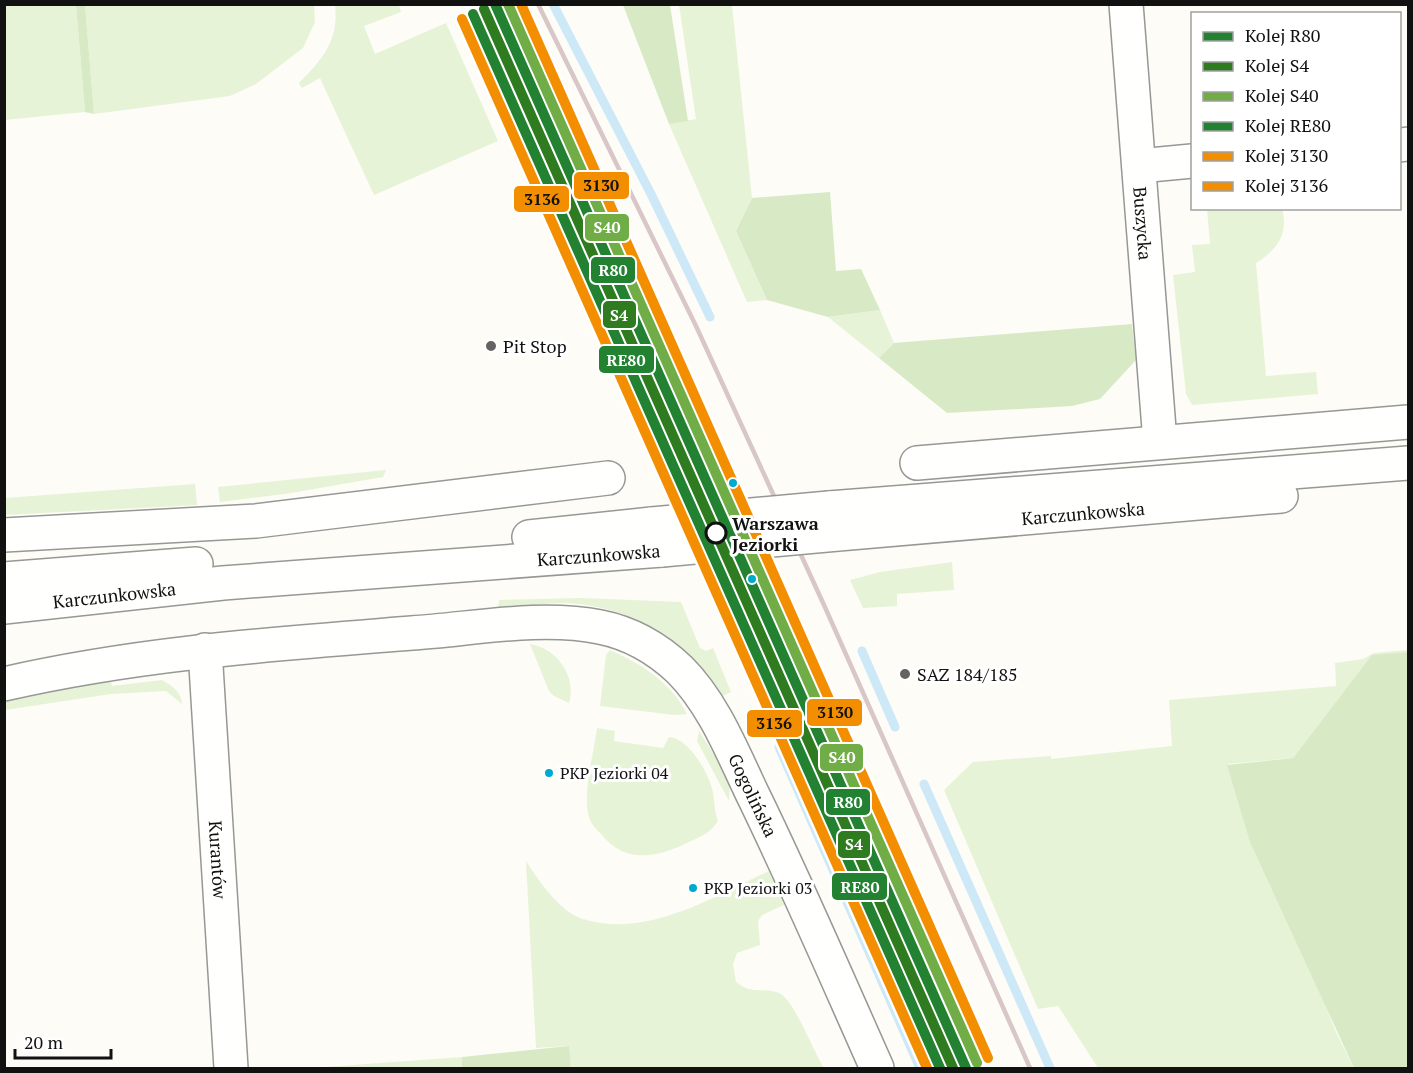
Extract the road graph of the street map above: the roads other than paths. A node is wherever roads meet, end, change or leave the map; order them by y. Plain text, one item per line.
1 (1126, 4) edge
2 (1191, 161) edge
3 (1139, 166) junction
4 (1408, 422) edge
5 (1160, 442) junction
6 (917, 463) dead end
7 (1408, 464) edge
8 (608, 478) dead end
9 (1408, 485) edge
10 (833, 521) junction
11 (4, 535) edge
12 (657, 537) junction
13 (4, 579) edge
14 (4, 607) edge
15 (205, 650) junction
16 (4, 684) edge
17 (231, 1068) edge
18 (877, 1068) edge

1 - 3 street, Buszycka
2 - 3 street
3 - 5 street, Buszycka
4 - 5 street
5 - 6 street
7 - 10 street, Karczunkowska
8 - 11 street
9 - 10 street, Karczunkowska
10 - 12 street, Karczunkowska, bridge
12 - 13 street, Karczunkowska
12 - 14 street, Karczunkowska
15 - 16 street
15 - 17 street, Kurantów
15 - 18 street, Gogolińska

